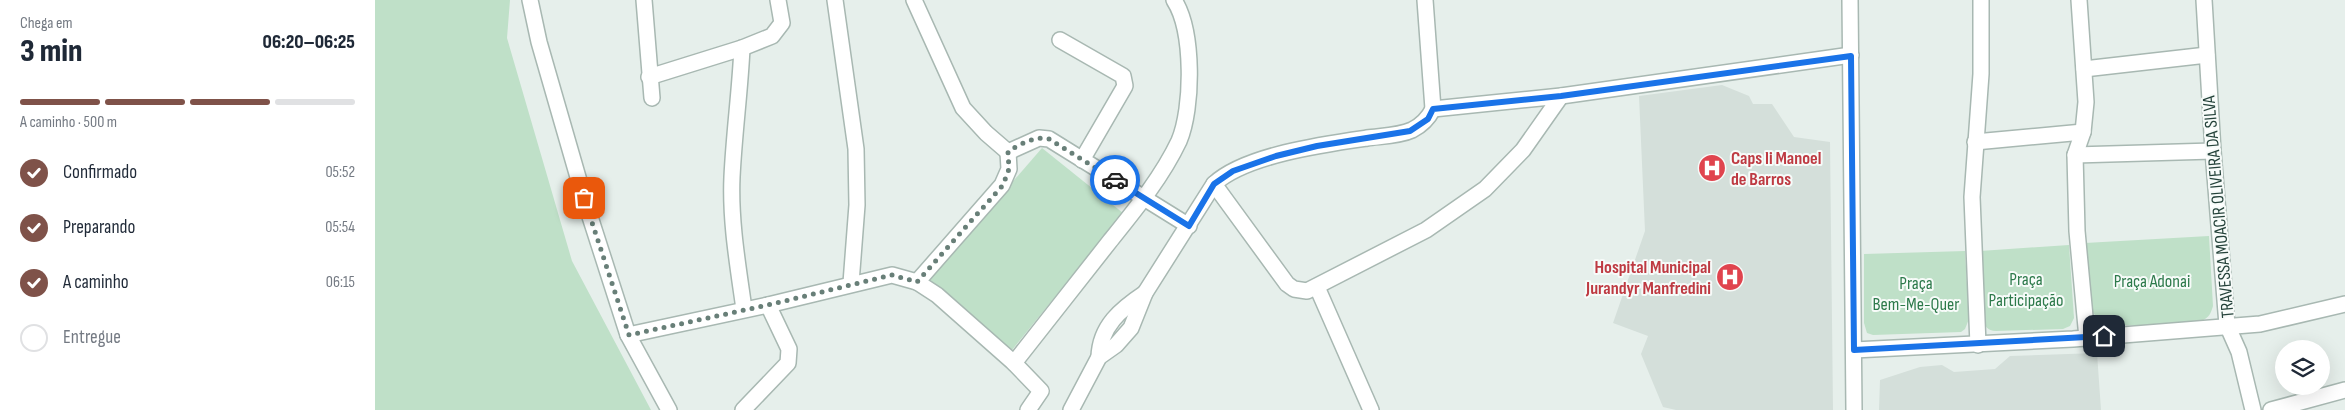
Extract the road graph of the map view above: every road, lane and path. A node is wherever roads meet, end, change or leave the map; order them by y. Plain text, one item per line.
1 (530, 0) edge
2 (644, 0) edge
3 (778, 0) edge
4 (835, 0) edge
5 (914, 0) edge
6 (1174, 0) edge
7 (1425, 0) edge
8 (1850, 0) edge
9 (1981, 0) edge
10 (2079, 0) edge
11 (2204, 0) edge
12 (1060, 40) dead end
13 (742, 48) junction
14 (2207, 55) junction
15 (1851, 56) junction
16 (2083, 69) junction
17 (649, 77) junction
18 (1561, 96) junction
19 (652, 98) dead end
20 (1433, 109) junction
21 (2083, 132) junction
22 (1975, 142) junction
23 (2213, 151) junction
24 (1008, 152) junction
25 (2075, 155) junction
26 (1082, 160) junction
27 (1214, 184) junction
28 (1144, 198) junction
29 (1189, 226) junction
30 (917, 282) junction
31 (851, 283) junction
32 (1317, 288) junction
33 (2345, 304) edge
34 (768, 305) junction
35 (744, 309) junction
36 (2227, 325) junction
37 (629, 335) junction
38 (2087, 338) junction
39 (1978, 344) junction
40 (1854, 350) junction
41 (1014, 363) junction
42 (2345, 390) edge
43 (669, 410) edge
44 (743, 410) edge
45 (1028, 410) edge
46 (1071, 410) edge
47 (1371, 410) edge
48 (1854, 410) edge
49 (2253, 410) edge
50 (2271, 410) edge

1 - 37 street
2 - 17 street
3 - 13 street
4 - 31 street
5 - 24 street
6 - 28 street
7 - 20 street
8 - 15 street
9 - 22 street
10 - 16 street
11 - 14 street, TRAVESSA MOACIR OLIVEIRA DA SILVA
12 - 26 street
13 - 17 street
13 - 35 street
14 - 16 street
14 - 23 street, TRAVESSA MOACIR OLIVEIRA DA SILVA
15 - 18 street
15 - 40 street
16 - 21 street
17 - 19 street
18 - 20 street
18 - 32 street
20 - 27 street
21 - 22 street
21 - 25 street
22 - 39 street
23 - 25 street
23 - 36 street, TRAVESSA MOACIR OLIVEIRA DA SILVA
24 - 26 street
24 - 30 street
25 - 38 street
26 - 28 street
27 - 29 street
27 - 32 street
28 - 29 street
28 - 41 street
29 - 46 street
30 - 31 street
30 - 41 street
31 - 34 street
32 - 47 street
33 - 36 street
34 - 35 street
34 - 44 street
35 - 37 street
36 - 38 street
36 - 49 street, TRAVESSA MOACIR OLIVEIRA DA SILVA
37 - 43 street
38 - 39 street
39 - 40 street
40 - 48 street
41 - 45 street
42 - 50 street

